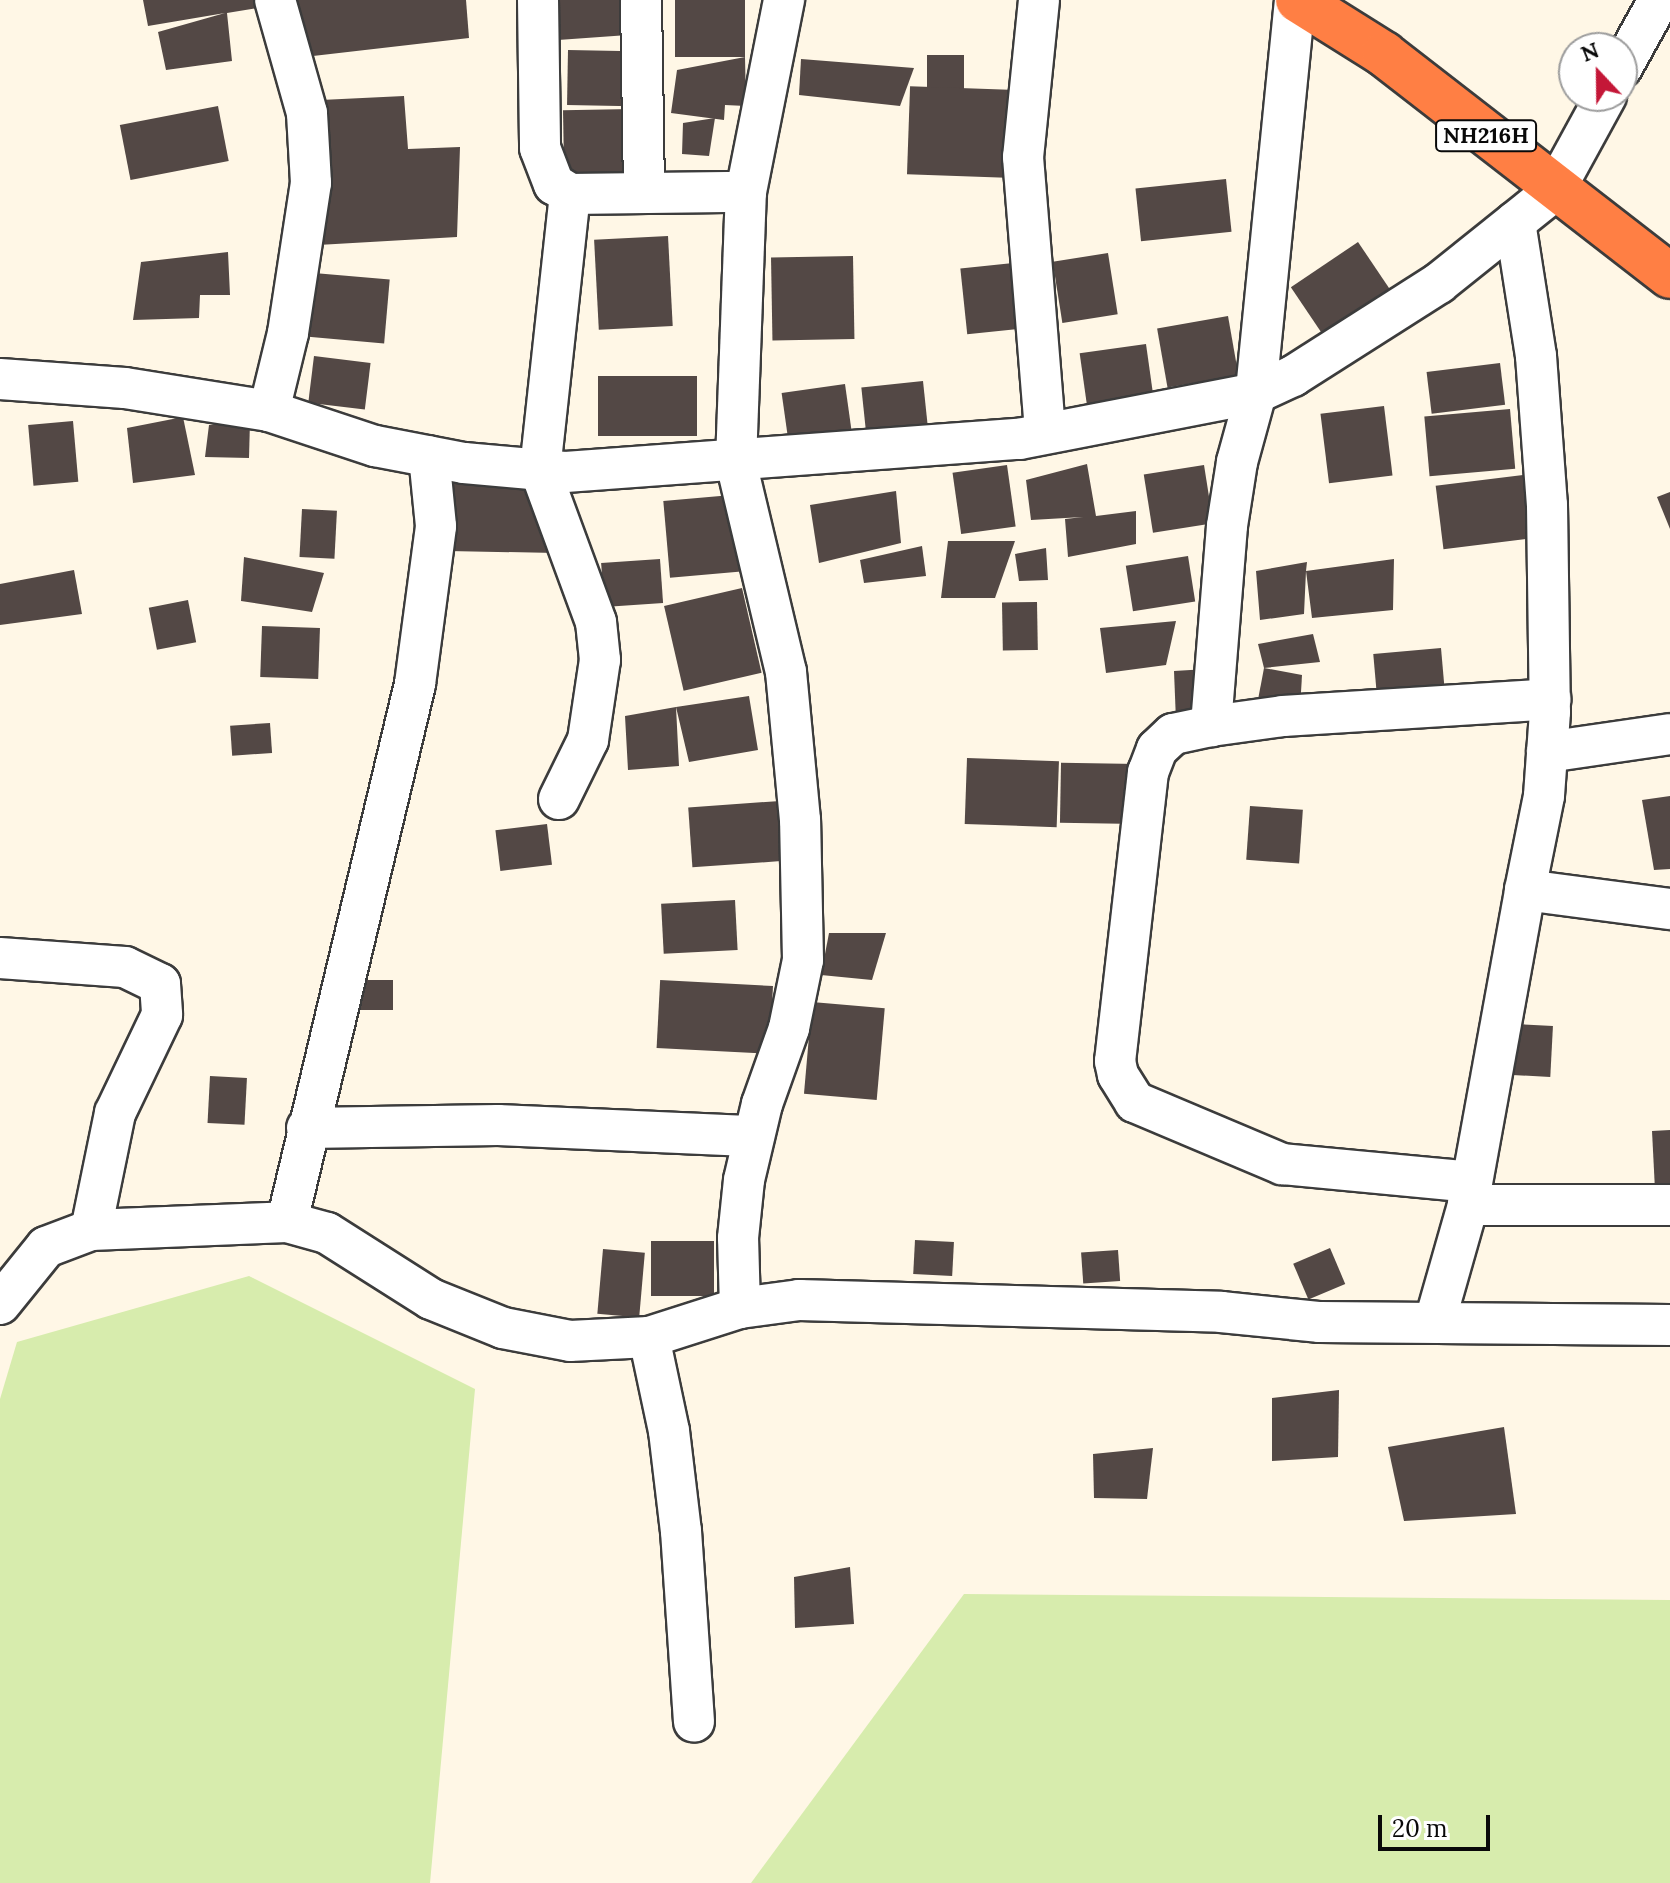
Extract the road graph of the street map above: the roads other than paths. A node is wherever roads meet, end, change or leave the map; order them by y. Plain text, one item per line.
1 (275, 0) edge
2 (538, 0) edge
3 (641, 0) edge
4 (784, 0) edge
5 (1039, 0) edge
6 (1296, 0) edge
7 (1659, 0) edge
8 (1643, 48) edge
9 (1597, 112) edge
10 (1554, 191) junction
11 (644, 192) junction
12 (746, 192) junction
13 (570, 194) junction
14 (1515, 222) junction
15 (1670, 276) edge
16 (0, 379) edge
17 (1256, 393) junction
18 (269, 411) junction
19 (1045, 433) junction
20 (429, 456) junction
21 (736, 462) junction
22 (540, 470) junction
23 (1550, 699) junction
24 (1211, 726) junction
25 (1670, 734) edge
26 (1547, 752) junction
27 (559, 799) dead end
28 (1525, 890) junction
29 (1670, 909) edge
30 (0, 958) edge
31 (307, 1128) junction
32 (754, 1136) junction
33 (1470, 1194) junction
34 (1670, 1205) edge
35 (287, 1222) junction
36 (91, 1230) junction
37 (0, 1304) edge
38 (740, 1308) junction
39 (1435, 1321) junction
40 (1670, 1325) edge
41 (649, 1337) junction
42 (694, 1722) dead end

1 - 18 street
2 - 13 street
3 - 11 street
4 - 12 street
5 - 19 street
6 - 10 highway, NH216H
6 - 17 street
7 - 8 street
9 - 10 street
10 - 14 street
10 - 15 highway, NH216H
11 - 12 street
11 - 13 street
12 - 21 street
13 - 22 street
14 - 17 street
14 - 23 street
16 - 18 street
17 - 19 street
17 - 24 street
18 - 20 street
19 - 21 street
20 - 22 street
20 - 31 street
21 - 22 street
21 - 32 street
22 - 27 street
23 - 24 street
23 - 26 street
24 - 33 street
25 - 26 street
26 - 28 street
28 - 29 street
28 - 33 street
30 - 36 street
31 - 32 street
31 - 35 street
32 - 38 street
33 - 34 street
33 - 39 street
35 - 36 street
35 - 41 street
36 - 37 street
38 - 39 street
38 - 41 street
39 - 40 street
41 - 42 street

